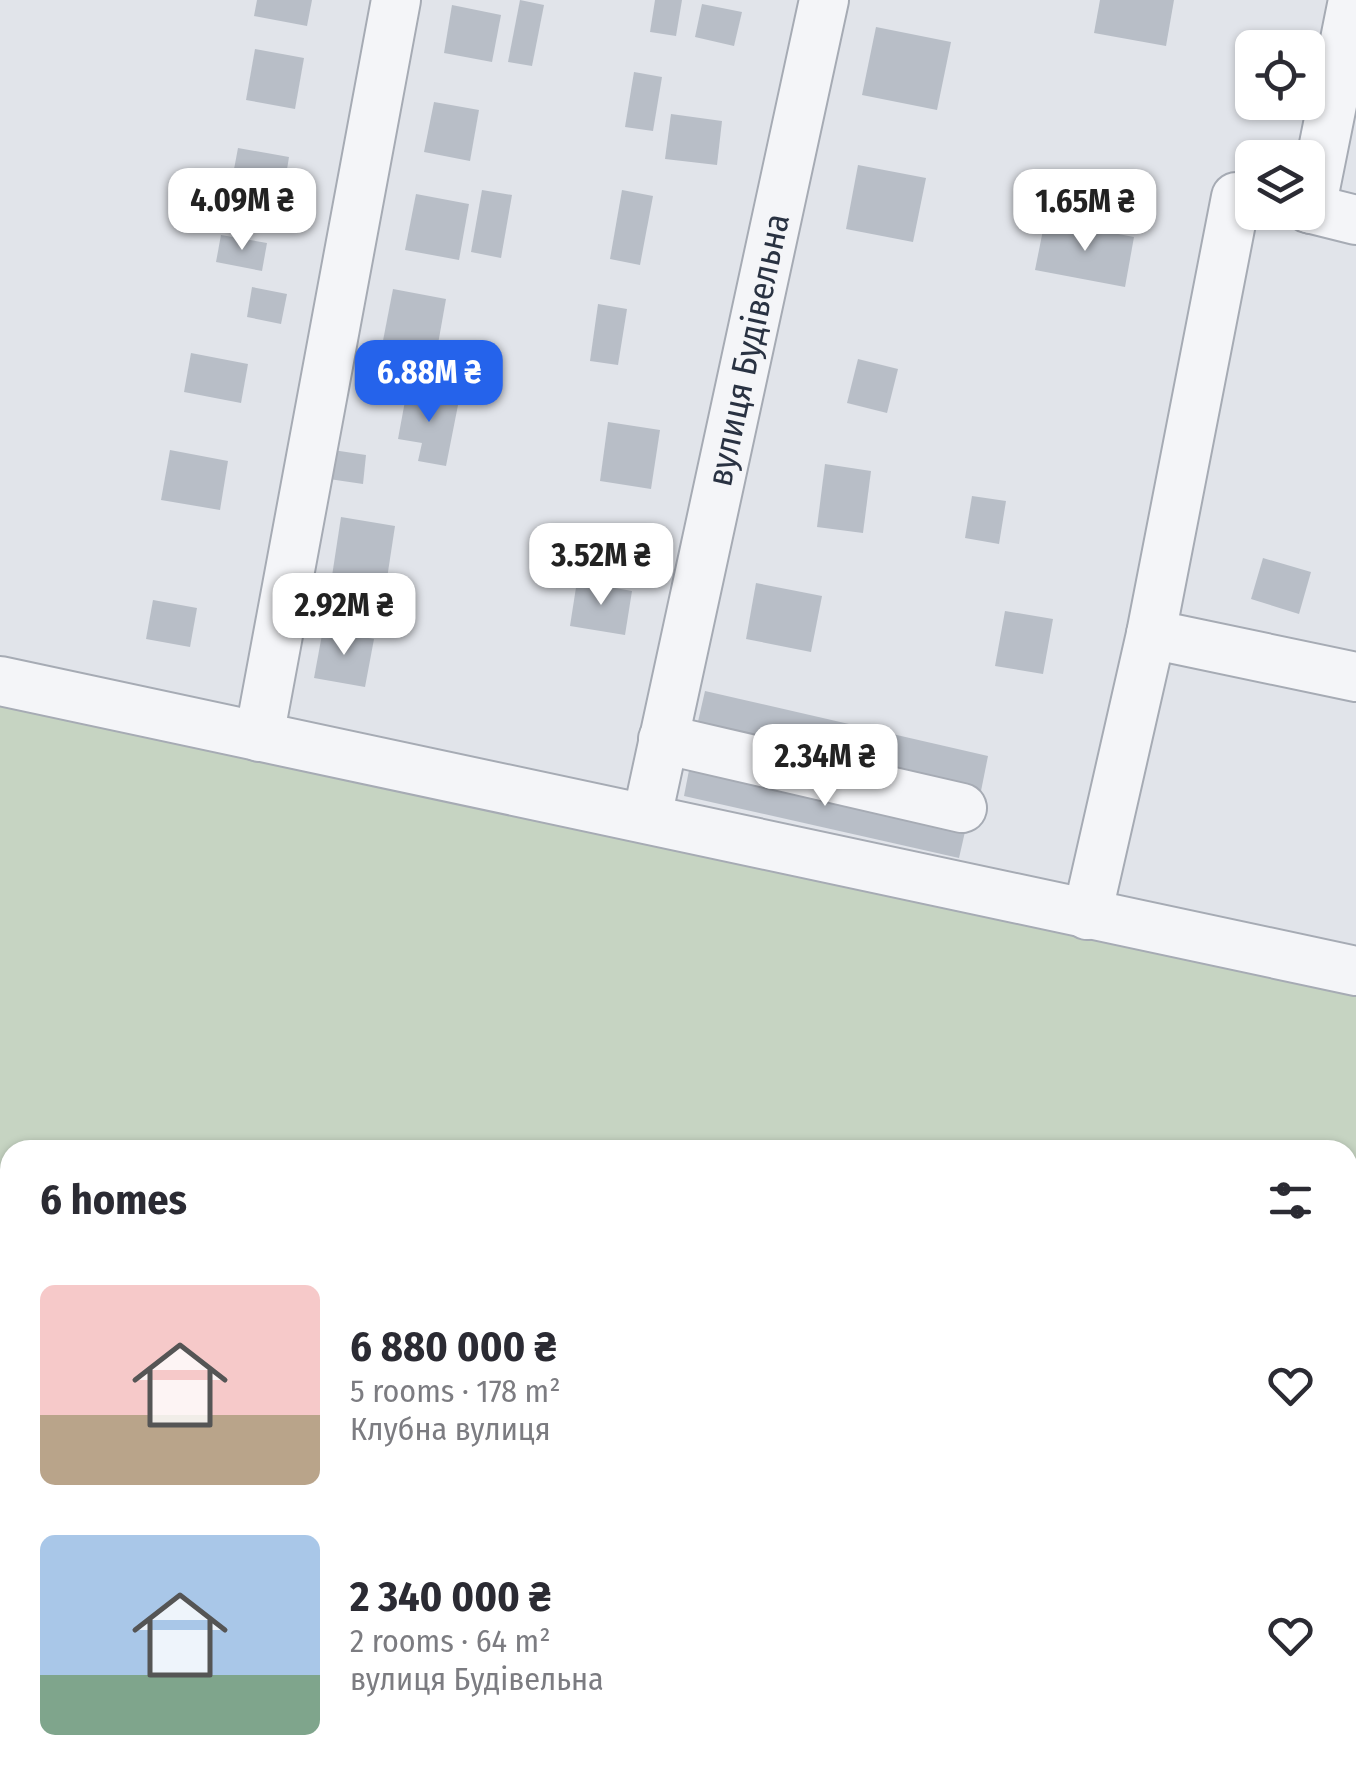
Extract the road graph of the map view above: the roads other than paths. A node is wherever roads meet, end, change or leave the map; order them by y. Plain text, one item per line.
1 (396, 0) edge
2 (824, 0) edge
3 (1353, 0) edge
4 (1325, 212) edge
5 (1237, 230) edge
6 (1151, 634) junction
7 (1356, 677) edge
8 (0, 681) edge
9 (260, 736) junction
10 (663, 738) junction
11 (962, 808) dead end
12 (646, 817) junction
13 (1087, 915) junction
14 (1356, 971) edge

1 - 9 street
2 - 10 street, вулиця Будівельна
3 - 4 street
5 - 6 street
6 - 7 street
6 - 13 street
8 - 9 street
9 - 12 street
10 - 11 street
10 - 12 street, вулиця Будівельна
12 - 13 street
13 - 14 street

